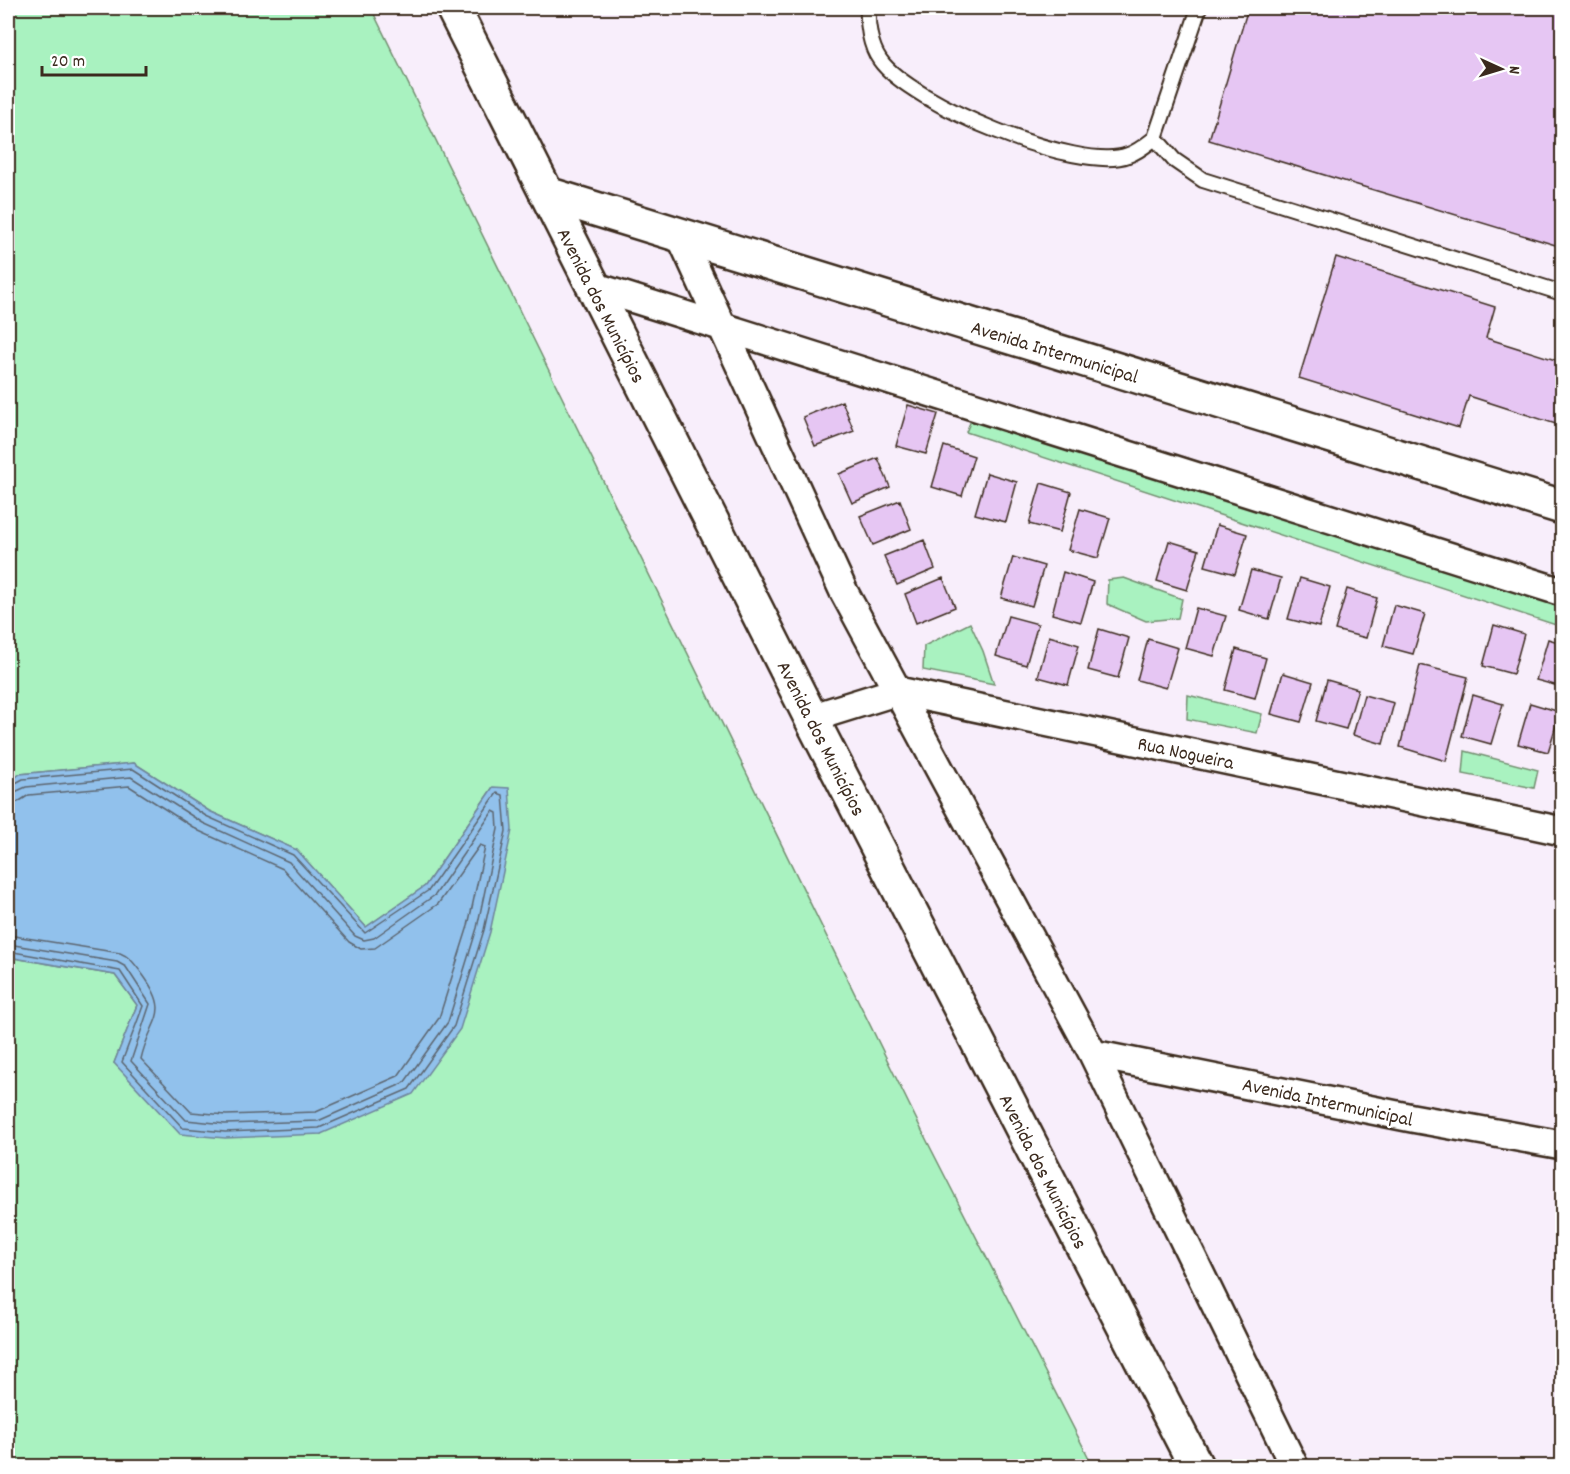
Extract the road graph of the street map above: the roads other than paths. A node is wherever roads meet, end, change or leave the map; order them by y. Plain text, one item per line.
1 (453, 8) edge
2 (868, 8) edge
3 (1199, 8) edge
4 (1155, 138) junction
5 (547, 194) junction
6 (680, 235) junction
7 (593, 286) junction
8 (1563, 293) edge
9 (721, 327) junction
10 (1563, 507) edge
11 (1563, 591) edge
12 (898, 692) junction
13 (811, 718) junction
14 (1561, 825) edge
15 (1094, 1054) junction
16 (1563, 1145) edge
17 (1196, 1467) edge
18 (1294, 1467) edge

1 - 5 main road, Avenida dos Municípios
2 - 4 lane
3 - 4 lane
4 - 8 lane
5 - 6 main road, Avenida Intermunicipal
5 - 7 main road, Avenida dos Municípios
6 - 9 street
6 - 10 main road, Avenida Intermunicipal
7 - 9 street
7 - 13 main road, Avenida dos Municípios
9 - 11 street
9 - 12 street
12 - 13 street, Rua Nogueira
12 - 14 street, Rua Nogueira
12 - 15 street
13 - 17 main road, Avenida dos Municípios
15 - 16 street, Avenida Intermunicipal
15 - 18 street

